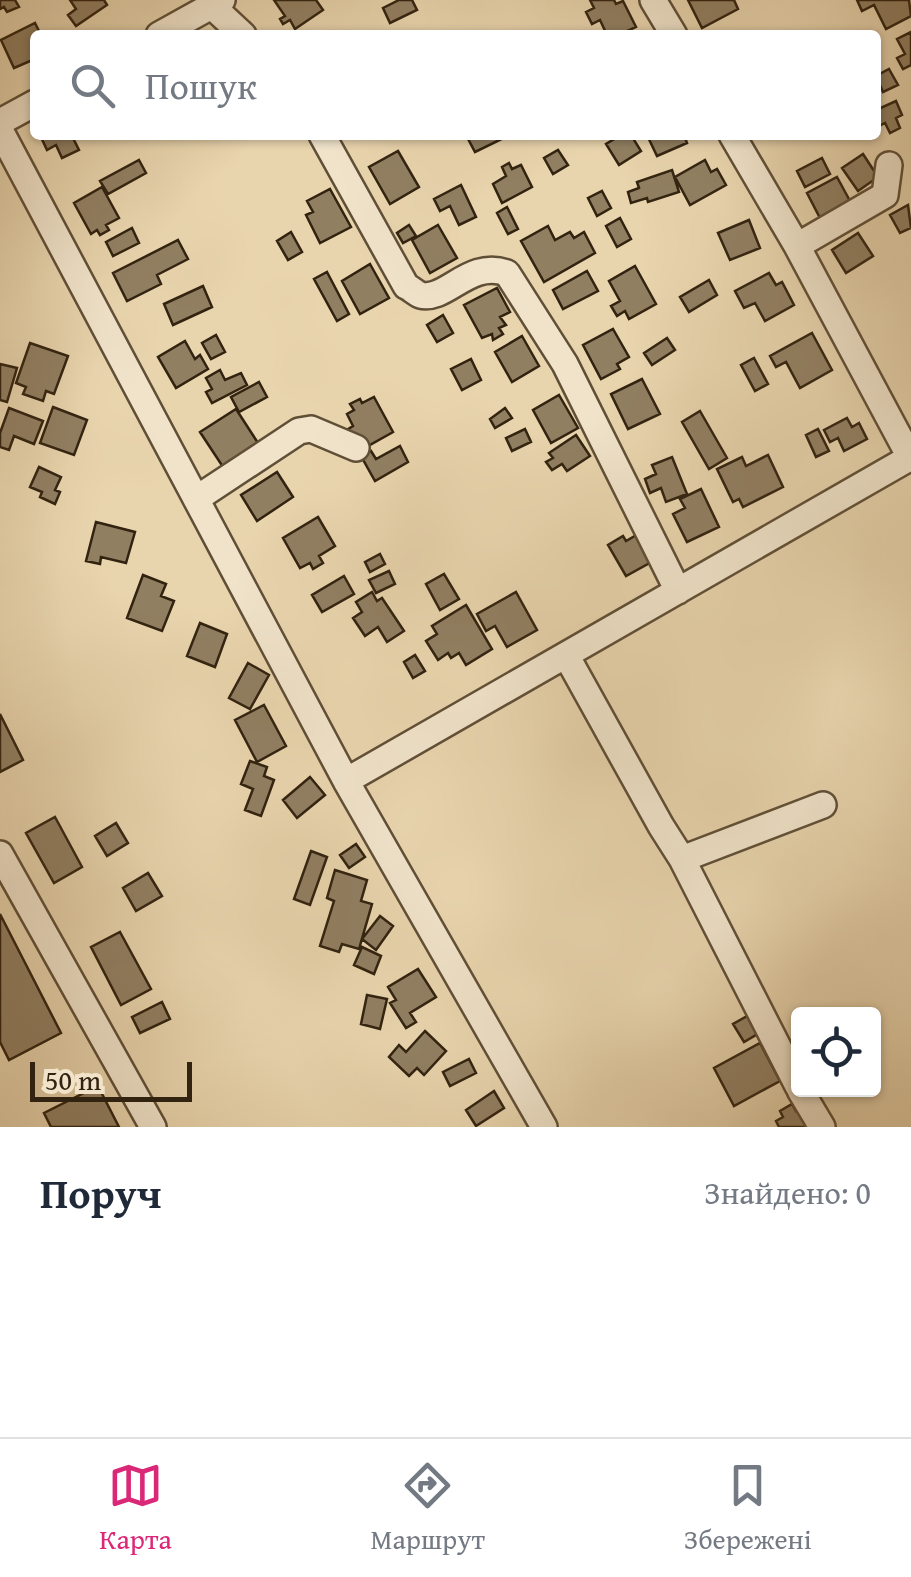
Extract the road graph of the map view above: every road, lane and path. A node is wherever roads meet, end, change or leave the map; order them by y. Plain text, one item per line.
1 (654, 0) edge
2 (217, 3) edge
3 (168, 30) edge
4 (240, 30) edge
5 (671, 30) edge
6 (30, 106) edge
7 (0, 126) edge
8 (325, 140) edge
9 (735, 140) edge
10 (889, 165) dead end
11 (797, 246) junction
12 (356, 448) dead end
13 (911, 458) edge
14 (196, 499) junction
15 (678, 591) junction
16 (566, 655) junction
17 (346, 781) junction
18 (823, 805) dead end
19 (0, 854) edge
20 (682, 859) junction
21 (791, 1072) edge
22 (804, 1097) edge
23 (153, 1127) edge
24 (544, 1127) edge
25 (822, 1127) edge

1 - 5 street
2 - 3 street
2 - 4 street
6 - 7 street
7 - 14 street
8 - 15 street
9 - 11 street
10 - 11 street
11 - 13 street
12 - 14 street
13 - 15 street
14 - 17 street
15 - 16 street
16 - 17 street
16 - 20 street
17 - 24 street
18 - 20 street
19 - 23 street
20 - 21 street
22 - 25 street

